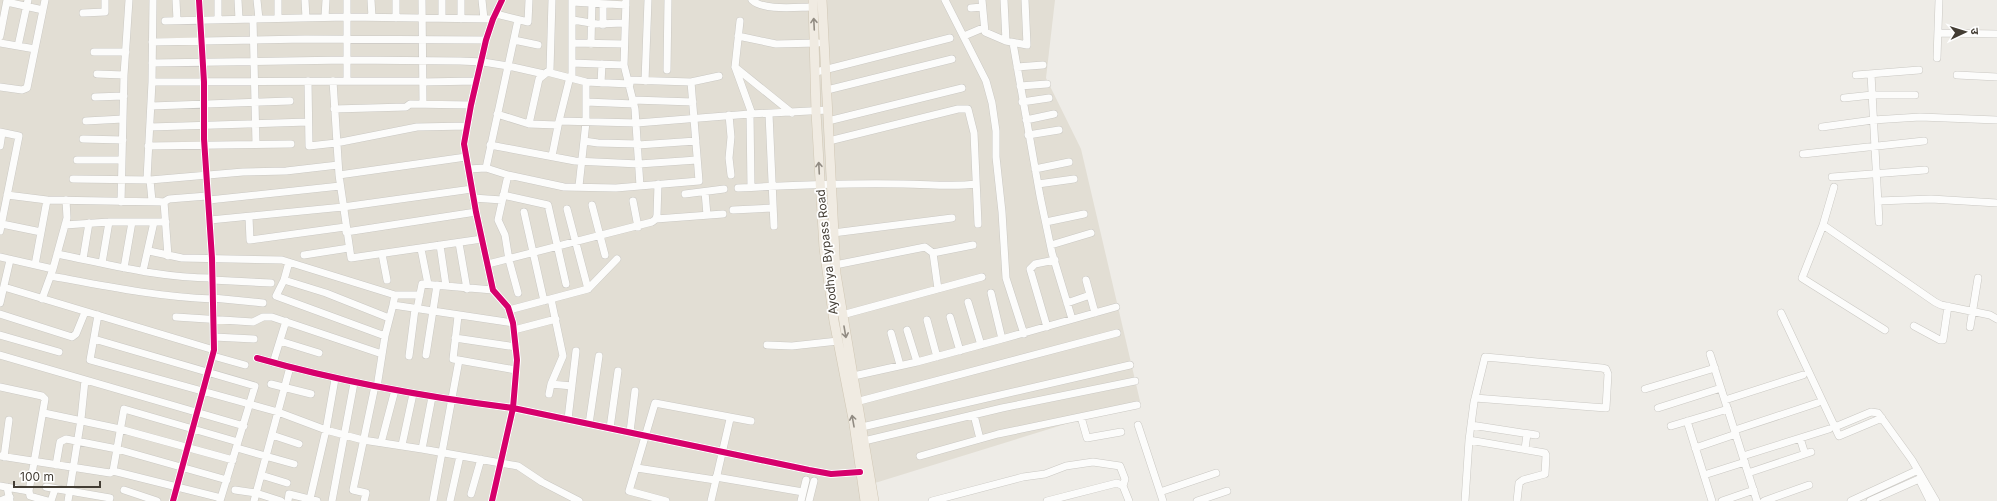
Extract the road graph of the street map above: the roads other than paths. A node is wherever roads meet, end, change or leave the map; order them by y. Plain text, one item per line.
1 (45, 0) edge
2 (105, 0) edge
3 (129, 0) edge
4 (153, 0) edge
5 (176, 0) edge
6 (199, 0) edge
7 (218, 0) edge
8 (238, 0) edge
9 (257, 0) edge
10 (278, 0) edge
11 (305, 0) edge
12 (326, 0) edge
13 (347, 0) edge
14 (371, 0) edge
15 (396, 0) edge
16 (422, 0) edge
17 (442, 0) edge
18 (461, 0) edge
19 (482, 0) edge
20 (502, 0) edge
21 (529, 0) edge
22 (552, 0) edge
23 (648, 0) edge
24 (668, 0) edge
25 (752, 0) edge
26 (822, 0) edge
27 (945, 0) edge
28 (1004, 0) edge
29 (1025, 0) edge
30 (1939, 0) edge
31 (7, 1) edge
32 (572, 1) edge
33 (592, 1) edge
34 (626, 2) edge
35 (27, 3) edge
36 (603, 4) junction
37 (813, 4) edge
38 (982, 4) edge
39 (971, 8) dead end
40 (43, 10) junction
41 (83, 13) dead end
42 (325, 17) junction
43 (347, 17) junction
44 (372, 17) junction
45 (494, 17) junction
46 (278, 18) junction
47 (306, 18) junction
48 (396, 18) junction
49 (422, 18) junction
50 (442, 18) junction
51 (239, 19) junction
52 (256, 19) junction
53 (462, 19) junction
54 (484, 19) junction
55 (165, 20) dead end
56 (177, 20) junction
57 (200, 20) junction
58 (218, 20) junction
59 (518, 20) junction
60 (573, 20) junction
61 (740, 21) dead end
62 (624, 23) junction
63 (592, 24) junction
64 (603, 25) junction
65 (983, 28) junction
66 (1938, 33) junction
67 (1997, 34) edge
68 (0, 36) edge
69 (738, 36) junction
70 (964, 36) junction
71 (422, 38) junction
72 (950, 38) dead end
73 (347, 39) junction
74 (201, 40) junction
75 (253, 40) junction
76 (486, 40) junction
77 (514, 40) junction
78 (152, 42) junction
79 (1010, 42) junction
80 (0, 43) edge
81 (573, 43) junction
82 (819, 43) junction
83 (591, 44) junction
84 (624, 44) junction
85 (538, 45) dead end
86 (18, 46) junction
87 (35, 50) junction
88 (94, 52) dead end
89 (126, 52) junction
90 (1937, 58) dead end
91 (952, 59) dead end
92 (347, 60) junction
93 (254, 61) junction
94 (422, 61) junction
95 (202, 62) junction
96 (483, 62) junction
97 (152, 63) junction
98 (572, 63) junction
99 (602, 64) junction
100 (624, 65) junction
101 (1043, 65) dead end
102 (508, 66) junction
103 (735, 67) junction
104 (1017, 67) junction
105 (667, 70) dead end
106 (1919, 70) dead end
107 (821, 71) junction
108 (545, 73) junction
109 (97, 74) dead end
110 (1856, 74) dead end
111 (1871, 74) junction
112 (124, 75) junction
113 (1957, 75) dead end
114 (718, 76) dead end
115 (571, 77) junction
116 (1997, 77) edge
117 (308, 81) junction
118 (333, 81) junction
119 (347, 81) junction
120 (422, 81) junction
121 (477, 81) junction
122 (645, 81) junction
123 (152, 82) junction
124 (204, 82) junction
125 (254, 82) junction
126 (586, 82) junction
127 (629, 82) junction
128 (691, 82) junction
129 (601, 83) junction
130 (1046, 84) dead end
131 (1020, 86) junction
132 (0, 87) edge
133 (962, 88) dead end
134 (827, 90) junction
135 (1872, 95) junction
136 (1916, 95) dead end
137 (124, 96) junction
138 (95, 97) dead end
139 (1049, 98) dead end
140 (1844, 98) dead end
141 (290, 101) dead end
142 (255, 102) junction
143 (586, 102) junction
144 (634, 102) junction
145 (693, 102) junction
146 (1022, 102) junction
147 (204, 104) junction
148 (422, 104) junction
149 (471, 105) junction
150 (151, 106) junction
151 (334, 108) junction
152 (828, 110) junction
153 (816, 112) junction
154 (792, 113) junction
155 (498, 114) junction
156 (751, 114) junction
157 (770, 114) junction
158 (1054, 114) dead end
159 (729, 115) junction
160 (694, 118) junction
161 (123, 119) junction
162 (1026, 120) junction
163 (1873, 120) junction
164 (1997, 120) edge
165 (86, 121) dead end
166 (828, 121) junction
167 (308, 122) junction
168 (586, 122) junction
169 (256, 123) junction
170 (558, 123) junction
171 (637, 123) junction
172 (204, 124) junction
173 (529, 124) junction
174 (468, 126) junction
175 (150, 127) junction
176 (1822, 127) dead end
177 (1059, 130) dead end
178 (1, 132) edge
179 (1028, 135) junction
180 (84, 139) dead end
181 (123, 140) junction
182 (584, 141) junction
183 (696, 141) junction
184 (829, 141) junction
185 (1924, 142) dead end
186 (336, 143) junction
187 (256, 144) junction
188 (291, 144) dead end
189 (638, 144) junction
190 (204, 145) junction
191 (490, 145) junction
192 (0, 146) edge
193 (148, 146) junction
194 (1875, 146) junction
195 (1803, 154) dead end
196 (552, 156) junction
197 (466, 157) junction
198 (77, 160) dead end
199 (122, 160) junction
200 (697, 160) junction
201 (581, 161) junction
202 (1069, 162) dead end
203 (639, 164) junction
204 (338, 165) junction
205 (486, 168) junction
206 (468, 169) junction
207 (1035, 169) junction
208 (1925, 170) dead end
209 (1876, 174) junction
210 (206, 175) junction
211 (339, 175) junction
212 (508, 175) junction
213 (730, 175) dead end
214 (1832, 177) dead end
215 (73, 179) dead end
216 (1074, 179) dead end
217 (123, 180) junction
218 (148, 180) junction
219 (658, 184) junction
220 (820, 184) junction
221 (830, 184) junction
222 (976, 184) junction
223 (1038, 184) junction
224 (340, 186) junction
225 (579, 186) junction
226 (640, 186) junction
227 (773, 186) junction
228 (751, 187) junction
229 (738, 188) dead end
230 (1834, 188) dead end
231 (472, 189) junction
232 (724, 190) dead end
233 (705, 192) junction
234 (685, 194) dead end
235 (7, 195) junction
236 (208, 198) junction
237 (474, 198) junction
238 (503, 198) junction
239 (47, 200) junction
240 (66, 200) junction
241 (633, 201) dead end
242 (121, 202) junction
243 (164, 202) junction
244 (1878, 202) junction
245 (1997, 203) edge
246 (592, 205) dead end
247 (342, 207) junction
248 (773, 208) junction
249 (567, 209) dead end
250 (733, 210) dead end
251 (476, 212) junction
252 (524, 212) dead end
253 (2, 214) edge
254 (723, 214) dead end
255 (1084, 214) dead end
256 (707, 215) junction
257 (249, 217) junction
258 (952, 218) dead end
259 (656, 219) junction
260 (210, 220) junction
261 (109, 222) junction
262 (132, 222) junction
263 (154, 222) junction
264 (166, 222) junction
265 (1046, 222) junction
266 (1879, 222) dead end
267 (89, 223) junction
268 (978, 224) dead end
269 (65, 225) junction
270 (1823, 225) junction
271 (774, 226) dead end
272 (1, 227) edge
273 (638, 227) junction
274 (346, 230) junction
275 (41, 232) junction
276 (834, 233) junction
277 (1091, 233) dead end
278 (600, 236) junction
279 (482, 239) junction
280 (460, 243) junction
281 (577, 243) junction
282 (440, 245) junction
283 (973, 245) dead end
284 (1051, 245) junction
285 (349, 248) junction
286 (557, 248) junction
287 (421, 249) junction
288 (149, 251) junction
289 (533, 253) junction
290 (933, 253) junction
291 (57, 254) junction
292 (382, 254) junction
293 (304, 255) dead end
294 (604, 255) dead end
295 (168, 256) junction
296 (0, 258) edge
297 (212, 258) junction
298 (83, 259) junction
299 (618, 259) dead end
300 (10, 260) junction
301 (509, 260) junction
302 (1055, 260) junction
303 (289, 262) junction
304 (102, 263) junction
305 (488, 264) junction
306 (35, 265) junction
307 (835, 265) junction
308 (124, 268) junction
309 (143, 271) junction
310 (52, 272) junction
311 (982, 277) dead end
312 (1978, 278) dead end
313 (212, 279) junction
314 (284, 280) junction
315 (387, 280) dead end
316 (1086, 280) dead end
317 (271, 283) dead end
318 (428, 284) junction
319 (566, 284) dead end
320 (437, 285) junction
321 (446, 286) junction
322 (467, 289) junction
323 (588, 289) junction
324 (938, 289) junction
325 (493, 290) junction
326 (2, 291) edge
327 (518, 293) dead end
328 (991, 293) dead end
329 (395, 295) junction
330 (420, 295) junction
331 (1090, 295) junction
332 (213, 298) junction
333 (42, 299) junction
334 (548, 300) junction
335 (968, 302) dead end
336 (263, 303) dead end
337 (1068, 303) junction
338 (0, 304) edge
339 (393, 305) junction
340 (1948, 306) junction
341 (1116, 307) dead end
342 (416, 309) junction
343 (509, 310) junction
344 (1973, 311) junction
345 (85, 312) junction
346 (431, 312) junction
347 (1095, 312) junction
348 (0, 314) edge
349 (1781, 314) dead end
350 (842, 315) junction
351 (98, 316) junction
352 (458, 316) junction
353 (176, 317) dead end
354 (950, 317) dead end
355 (389, 318) junction
356 (556, 319) junction
357 (1072, 319) junction
358 (1997, 319) edge
359 (213, 320) junction
360 (927, 320) dead end
361 (286, 321) junction
362 (513, 326) junction
363 (1914, 326) dead end
364 (1047, 327) junction
365 (1970, 327) dead end
366 (907, 330) dead end
367 (1885, 330) dead end
368 (891, 333) dead end
369 (1117, 333) dead end
370 (1024, 334) junction
371 (0, 335) edge
372 (386, 336) junction
373 (214, 337) junction
374 (455, 338) junction
375 (254, 339) dead end
376 (1002, 339) junction
377 (94, 340) junction
378 (280, 340) junction
379 (838, 341) junction
380 (767, 345) dead end
381 (981, 345) junction
382 (516, 347) junction
383 (960, 351) junction
384 (59, 352) dead end
385 (214, 353) junction
386 (319, 353) dead end
387 (382, 354) junction
388 (1710, 354) dead end
389 (426, 355) dead end
390 (0, 356) edge
391 (409, 356) dead end
392 (563, 356) junction
393 (599, 356) dead end
394 (937, 357) junction
395 (257, 358) dead end
396 (459, 360) junction
397 (917, 362) junction
398 (273, 363) junction
399 (245, 365) dead end
400 (900, 365) junction
401 (1130, 365) dead end
402 (290, 367) junction
403 (1714, 368) junction
404 (516, 370) junction
405 (618, 371) dead end
406 (207, 374) junction
407 (1803, 375) dead end
408 (849, 377) junction
409 (335, 379) junction
410 (85, 380) junction
411 (1135, 381) dead end
412 (354, 383) junction
413 (271, 384) dead end
414 (551, 384) junction
415 (0, 386) edge
416 (376, 386) junction
417 (572, 386) junction
418 (284, 387) junction
419 (1721, 388) junction
420 (1644, 389) dead end
421 (395, 390) junction
422 (203, 391) junction
423 (635, 391) dead end
424 (312, 394) dead end
425 (414, 394) junction
426 (549, 394) dead end
427 (432, 397) junction
428 (1475, 398) junction
429 (452, 400) junction
430 (1725, 400) junction
431 (854, 403) junction
432 (1817, 403) dead end
433 (250, 405) junction
434 (1137, 405) dead end
435 (513, 408) junction
436 (1658, 408) dead end
437 (1728, 409) junction
438 (197, 411) junction
439 (278, 412) junction
440 (44, 413) junction
441 (974, 416) junction
442 (1081, 416) junction
443 (730, 418) junction
444 (1882, 418) junction
445 (81, 419) junction
446 (568, 419) junction
447 (9, 420) dead end
448 (1688, 421) junction
449 (751, 422) dead end
450 (589, 424) junction
451 (1471, 424) junction
452 (1138, 425) dead end
453 (244, 426) junction
454 (1671, 426) dead end
455 (610, 428) junction
456 (1832, 428) junction
457 (120, 429) junction
458 (192, 430) junction
459 (326, 430) junction
460 (630, 432) junction
461 (1121, 432) dead end
462 (1735, 432) junction
463 (1527, 434) junction
464 (272, 435) junction
465 (344, 435) junction
466 (646, 435) junction
467 (861, 435) junction
468 (1536, 435) dead end
469 (1800, 438) junction
470 (980, 439) junction
471 (363, 440) junction
472 (1469, 440) junction
473 (77, 442) junction
474 (381, 443) junction
475 (299, 444) dead end
476 (238, 445) junction
477 (402, 445) junction
478 (187, 448) junction
479 (422, 448) junction
480 (1696, 448) junction
481 (117, 449) junction
482 (1525, 449) junction
483 (723, 451) junction
484 (442, 452) junction
485 (2, 456) edge
486 (266, 456) junction
487 (460, 456) junction
488 (920, 456) dead end
489 (481, 459) junction
490 (1744, 459) junction
491 (233, 460) junction
492 (34, 461) junction
493 (500, 462) junction
494 (294, 464) dead end
495 (56, 465) junction
496 (182, 466) junction
497 (73, 468) junction
498 (636, 468) junction
499 (1918, 470) junction
500 (113, 471) junction
501 (1748, 472) junction
502 (1216, 473) dead end
503 (261, 475) junction
504 (1704, 475) junction
505 (864, 476) junction
506 (716, 478) junction
507 (227, 480) junction
508 (806, 480) dead end
509 (814, 481) dead end
510 (287, 483) dead end
511 (1809, 485) dead end
512 (3, 486) edge
513 (177, 486) junction
514 (1123, 486) junction
515 (46, 487) dead end
516 (55, 489) junction
517 (69, 490) junction
518 (124, 490) dead end
519 (235, 490) dead end
520 (1754, 490) junction
521 (29, 491) junction
522 (1227, 491) dead end
523 (256, 492) junction
524 (803, 492) junction
525 (1160, 492) junction
526 (471, 494) dead end
527 (90, 498) edge
528 (10, 499) edge
529 (221, 499) edge
530 (314, 500) edge
531 (0, 501) edge
532 (48, 501) edge
533 (51, 501) edge
534 (68, 501) edge
535 (109, 501) edge
536 (157, 501) edge
537 (173, 501) edge
538 (254, 501) edge
539 (281, 501) edge
540 (288, 501) edge
541 (332, 501) edge
542 (364, 501) edge
543 (432, 501) edge
544 (450, 501) edge
545 (492, 501) edge
546 (579, 501) edge
547 (666, 501) edge
548 (711, 501) edge
549 (801, 501) edge
550 (809, 501) edge
551 (865, 501) edge
552 (874, 501) edge
553 (932, 501) edge
554 (1047, 501) edge
555 (1129, 501) edge
556 (1163, 501) edge
557 (1200, 501) edge
558 (1465, 501) edge
559 (1517, 501) edge
560 (1712, 501) edge
561 (1722, 501) edge
562 (1757, 501) edge
563 (1764, 501) edge
564 (1851, 501) edge
565 (1870, 501) edge
566 (1930, 501) edge
567 (1936, 501) edge

1 - 40 street
2 - 41 street
3 - 89 street
4 - 78 street
5 - 56 street
6 - 57 street
7 - 58 street
8 - 51 street
9 - 52 street
10 - 46 street
11 - 47 street
12 - 42 street
13 - 43 street
14 - 44 street
15 - 48 street
16 - 49 street
17 - 50 street
18 - 53 street
19 - 54 street
20 - 45 street
21 - 59 street
22 - 108 street
23 - 122 street
24 - 105 street
25 - 37 street
26 - 82 main road, Ayodhya Bypass Road
27 - 70 street
28 - 79 street
29 - 79 street
30 - 66 street
31 - 35 street
31 - 68 street
32 - 33 street
32 - 60 street
33 - 36 street
33 - 63 street
34 - 36 street
34 - 62 street
35 - 40 street
35 - 86 street
36 - 64 street
82 -> 37 main road, Ayodhya Bypass Road
38 - 39 street
38 - 65 street
40 - 87 street
42 - 43 street
42 - 47 street
43 - 44 street
43 - 73 street
44 - 48 street
45 - 54 street
45 - 59 street
45 - 76 street
46 - 47 street
46 - 52 street
48 - 49 street
49 - 50 street
49 - 71 street
50 - 53 street
51 - 52 street
51 - 58 street
52 - 75 street
53 - 54 street
55 - 56 street
56 - 57 street
57 - 58 street
57 - 74 street
59 - 77 street
60 - 63 street
60 - 81 street
61 - 69 street
62 - 64 street
62 - 84 street
63 - 64 street
63 - 83 street
65 - 70 street
65 - 79 street
66 - 67 street
66 - 90 street
69 - 82 street
69 - 103 street
70 - 370 street
71 - 73 street
71 - 76 street
71 - 94 street
72 - 107 street
73 - 75 street
73 - 92 street
74 - 75 street
74 - 78 street
74 - 95 street
75 - 93 street
76 - 96 street
77 - 85 street
77 - 102 street
78 - 97 street
79 - 104 street
80 - 86 street
81 - 83 street
81 - 98 street
82 - 107 main road, Ayodhya Bypass Road
83 - 84 street
84 - 100 street
86 - 87 street
87 - 132 street
88 - 89 street
89 - 112 street
91 - 134 street
92 - 93 street
92 - 94 street
92 - 119 street
93 - 95 street
93 - 125 street
94 - 96 street
94 - 120 street
95 - 97 street
95 - 124 street
96 - 102 street
96 - 121 street
97 - 123 street
98 - 99 street
98 - 115 street
99 - 100 street
99 - 129 street
100 - 127 street
101 - 104 street
102 - 108 street
102 - 155 street
103 - 154 street
103 - 156 street
104 - 131 street
106 - 111 street
107 - 134 main road, Ayodhya Bypass Road
107 - 153 main road, Ayodhya Bypass Road
108 - 115 street
108 - 173 street
109 - 112 street
110 - 111 street
111 - 135 street
112 - 137 street
113 - 116 street
114 - 128 street
115 - 126 street
115 - 170 street
117 - 118 street
117 - 125 street
117 - 167 street
118 - 119 street
118 - 151 street
119 - 120 street
120 - 121 street
120 - 148 street
121 - 149 street
122 - 127 street
122 - 128 street
123 - 124 street
123 - 150 street
124 - 125 street
124 - 147 street
125 - 142 street
126 - 129 street
126 - 143 street
127 - 129 street
127 - 144 street
128 - 145 street
130 - 131 street
131 - 146 street
133 - 166 street
134 - 152 main road, Ayodhya Bypass Road
135 - 136 street
135 - 140 street
135 - 163 street
137 - 138 street
137 - 161 street
139 - 146 street
141 - 142 street
142 - 147 street
142 - 169 street
143 - 144 street
143 - 168 street
144 - 145 street
144 - 171 street
145 - 160 street
146 - 162 street
147 - 150 street
147 - 172 street
148 - 149 street
148 - 151 street
149 - 174 street
150 - 175 street
151 - 186 street
152 - 153 street
152 - 166 main road, Ayodhya Bypass Road
153 - 154 street
220 -> 153 main road, Ayodhya Bypass Road
154 - 157 street
155 - 173 street
155 - 191 street
156 - 157 street
156 - 159 street
156 - 228 street
157 - 227 street
158 - 162 street
159 - 160 street
159 - 213 street
160 - 171 street
160 - 183 street
161 - 165 street
161 - 181 street
162 - 179 street
163 - 164 street
163 - 176 street
163 - 194 street
166 - 184 main road, Ayodhya Bypass Road
167 - 169 street
167 - 186 street
168 - 170 street
168 - 171 street
168 - 182 street
169 - 172 street
169 - 187 street
170 - 173 street
170 - 196 street
171 - 189 street
172 - 175 street
172 - 190 street
174 - 186 street
174 - 197 street
175 - 193 street
177 - 179 street
178 - 192 street
178 - 235 street
179 - 207 street
180 - 181 street
181 - 199 street
182 - 189 street
182 - 201 street
183 - 189 street
183 - 200 street
184 - 221 main road, Ayodhya Bypass Road
184 - 222 street
185 - 194 street
186 - 204 street
187 - 188 street
187 - 190 street
189 - 203 street
190 - 193 street
190 - 210 street
191 - 196 street
191 - 205 street
193 - 218 street
194 - 195 street
194 - 209 street
196 - 201 street
197 - 206 street
197 - 211 street
198 - 199 street
199 - 217 street
200 - 203 street
200 - 219 street
201 - 203 street
201 - 225 street
202 - 207 street
203 - 226 street
204 - 210 street
204 - 211 street
205 - 206 street
205 - 212 street
206 - 231 street
207 - 223 street
208 - 209 street
209 - 214 street
209 - 244 street
210 - 218 street
210 - 236 street
211 - 224 street
212 - 225 street
212 - 238 street
215 - 217 street
216 - 223 street
217 - 218 street
217 - 242 street
218 - 243 street
219 - 226 street
219 - 259 street
220 - 221 street
220 - 227 street
220 - 379 main road, Ayodhya Bypass Road
221 - 222 street
221 - 276 main road, Ayodhya Bypass Road
222 - 268 street
223 - 265 street
224 - 236 street
224 - 247 street
225 - 226 street
227 - 228 street
227 - 248 street
228 - 229 street
230 - 270 street
231 - 237 street
231 - 247 street
232 - 233 street
233 - 234 street
233 - 256 street
235 - 239 street
235 - 253 street
236 - 243 street
236 - 260 street
237 - 238 street
237 - 251 street
238 - 286 street
238 - 301 street
239 - 240 street
239 - 275 street
240 - 242 street
240 - 269 street
241 - 273 street
242 - 243 street
243 - 264 street
244 - 245 street
244 - 266 street
246 - 278 street
247 - 257 street
247 - 274 street
248 - 250 street
248 - 271 street
249 - 281 street
251 - 274 street
251 - 279 street
252 - 289 street
253 - 272 street
254 - 256 street
255 - 265 street
256 - 259 street
257 - 260 street
257 - 274 street
258 - 276 street
259 - 273 street
260 - 297 street
261 - 262 street
261 - 267 street
261 - 304 street
262 - 263 street
262 - 308 street
263 - 264 street
263 - 288 street
264 - 295 street
265 - 284 street
267 - 269 street
267 - 298 street
269 - 291 street
270 - 340 street
270 - 367 street
272 - 275 street
273 - 278 street
274 - 285 street
275 - 306 street
276 - 307 main road, Ayodhya Bypass Road
277 - 284 street
278 - 281 street
278 - 294 street
279 - 280 street
279 - 305 street
280 - 282 street
280 - 322 street
281 - 286 street
281 - 323 street
282 - 287 street
282 - 321 street
283 - 290 street
284 - 302 street
285 - 292 street
285 - 293 street
286 - 289 street
286 - 319 street
287 - 292 street
287 - 318 street
288 - 295 street
288 - 309 street
289 - 301 street
289 - 334 street
290 - 307 street
290 - 324 street
291 - 298 street
291 - 310 street
292 - 315 street
295 - 297 street
296 - 300 street
297 - 303 street
297 - 313 street
298 - 304 street
299 - 323 street
300 - 306 street
300 - 326 street
301 - 305 street
301 - 327 street
302 - 337 street
302 - 364 street
303 - 314 street
303 - 329 street
304 - 308 street
305 - 325 street
306 - 310 street
307 - 350 main road, Ayodhya Bypass Road
308 - 309 street
309 - 313 street
310 - 332 street
310 - 333 street
311 - 324 street
312 - 344 street
313 - 317 street
313 - 332 street
314 - 355 street
314 - 372 street
316 - 331 street
318 - 320 street
318 - 330 street
320 - 321 street
320 - 346 street
321 - 322 street
322 - 325 street
323 - 334 street
324 - 350 street
325 - 343 street
326 - 333 street
326 - 338 street
328 - 376 street
329 - 330 street
329 - 339 street
330 - 342 street
331 - 337 street
331 - 347 street
332 - 336 street
332 - 359 street
333 - 345 street
334 - 343 street
334 - 356 street
335 - 381 street
337 - 357 street
339 - 342 street
339 - 355 street
340 - 344 street
340 - 363 street
341 - 347 street
342 - 346 street
342 - 391 street
343 - 362 street
344 - 358 street
344 - 365 street
345 - 348 street
345 - 351 street
346 - 352 street
346 - 389 street
347 - 357 street
349 - 456 street
350 -> 408 main road, Ayodhya Bypass Road
351 - 377 street
351 - 385 street
352 - 362 street
352 - 374 street
353 - 359 street
354 - 383 street
355 - 372 street
356 - 362 street
356 - 392 street
357 - 364 street
359 - 361 street
359 - 373 street
360 - 394 street
361 - 378 street
361 - 387 street
362 - 382 street
364 - 370 street
366 - 397 street
368 - 400 street
369 - 431 street
370 - 376 street
371 - 384 street
372 - 387 street
373 - 375 street
373 - 385 street
374 - 382 street
374 - 396 street
376 - 381 street
377 - 406 street
377 - 422 street
378 - 386 street
378 - 398 street
379 - 380 street
379 - 408 main road, Ayodhya Bypass Road
381 - 383 street
382 - 404 street
383 - 394 street
385 - 399 street
385 - 406 street
387 - 416 street
388 - 403 street
390 - 410 street
392 - 414 street
392 - 417 street
393 - 450 street
394 - 397 street
395 - 398 street
396 - 404 street
396 - 429 street
397 - 400 street
398 - 402 street
400 - 408 street
401 - 467 street
402 - 409 street
402 - 418 street
403 - 419 street
403 - 420 street
404 - 435 street
405 - 455 street
406 - 422 street
406 - 433 street
407 - 430 street
408 - 431 main road, Ayodhya Bypass Road
409 - 412 street
409 - 459 street
410 - 438 street
410 - 445 street
411 - 441 street
412 - 416 street
412 - 465 street
413 - 418 street
414 - 417 street
414 - 426 street
415 - 440 street
416 - 421 street
416 - 471 street
417 - 446 street
418 - 424 street
418 - 439 street
419 - 430 street
419 - 436 street
421 - 425 street
421 - 474 street
422 - 433 street
422 - 438 street
423 - 460 street
425 - 427 street
425 - 477 street
427 - 429 street
427 - 479 street
428 - 428 street
428 - 451 street
429 - 435 street
429 - 484 street
430 - 437 street
431 - 467 main road, Ayodhya Bypass Road
432 - 462 street
433 - 439 street
433 - 453 street
434 - 442 street
435 - 446 street
435 - 493 street
437 - 448 street
437 - 462 street
438 - 453 street
438 - 458 street
439 - 459 street
439 - 464 street
440 - 445 street
440 - 492 street
441 - 467 street
441 - 470 street
442 - 461 street
442 - 470 street
443 - 449 street
443 - 466 street
443 - 483 street
444 - 456 street
444 - 456 street
444 - 499 street
445 - 457 street
445 - 473 street
446 - 450 street
447 - 485 street
448 - 454 street
448 - 480 street
450 - 455 street
451 - 463 street
451 - 472 street
452 - 525 street
453 - 476 street
455 - 460 street
456 - 469 street
457 - 458 street
457 - 478 street
457 - 481 street
458 - 476 street
458 - 478 street
459 - 465 street
459 - 530 street
460 - 466 street
462 - 480 street
462 - 490 street
463 - 468 street
463 - 482 street
464 - 475 street
464 - 486 street
465 - 471 street
465 - 541 street
466 - 483 street
466 - 498 street
467 - 505 main road, Ayodhya Bypass Road
469 - 490 street
469 - 501 street
470 - 488 street
471 - 474 street
471 - 542 street
472 - 482 street
472 - 558 street
473 - 481 street
473 - 495 street
473 - 497 street
474 - 477 street
476 - 486 street
476 - 491 street
477 - 479 street
478 - 491 street
478 - 496 street
479 - 484 street
480 - 504 street
481 - 496 street
481 - 500 street
482 - 559 street
483 - 505 street
483 - 506 street
484 - 487 street
484 - 543 street
485 - 492 street
486 - 494 street
486 - 503 street
487 - 489 street
487 - 544 street
489 - 493 street
489 - 526 street
490 - 501 street
490 - 504 street
491 - 507 street
492 - 495 street
492 - 521 street
493 - 545 street
493 - 546 street
495 - 497 street
496 - 507 street
496 - 513 street
497 - 500 street
497 - 517 street
498 - 506 street
498 - 547 street
499 - 564 street
499 - 567 street
500 - 513 street
501 - 520 street
502 - 525 street
503 - 510 street
503 - 523 street
504 - 560 street
505 - 551 main road, Ayodhya Bypass Road
505 - 552 main road, Ayodhya Bypass Road
506 - 524 street
506 - 548 street
507 - 529 street
508 - 524 street
509 - 550 street
511 - 563 street
512 - 521 street
512 - 528 street
513 - 529 street
513 - 537 street
514 - 553 street
514 - 554 street
514 - 555 street
515 - 516 street
516 - 517 street
516 - 533 street
517 - 527 street
517 - 534 street
518 - 536 street
519 - 523 street
520 - 561 street
520 - 562 street
521 - 532 street
522 - 557 street
523 - 538 street
523 - 539 street
524 - 549 street
525 - 556 street
527 - 535 street
528 - 531 street
530 - 540 street
565 - 566 street

